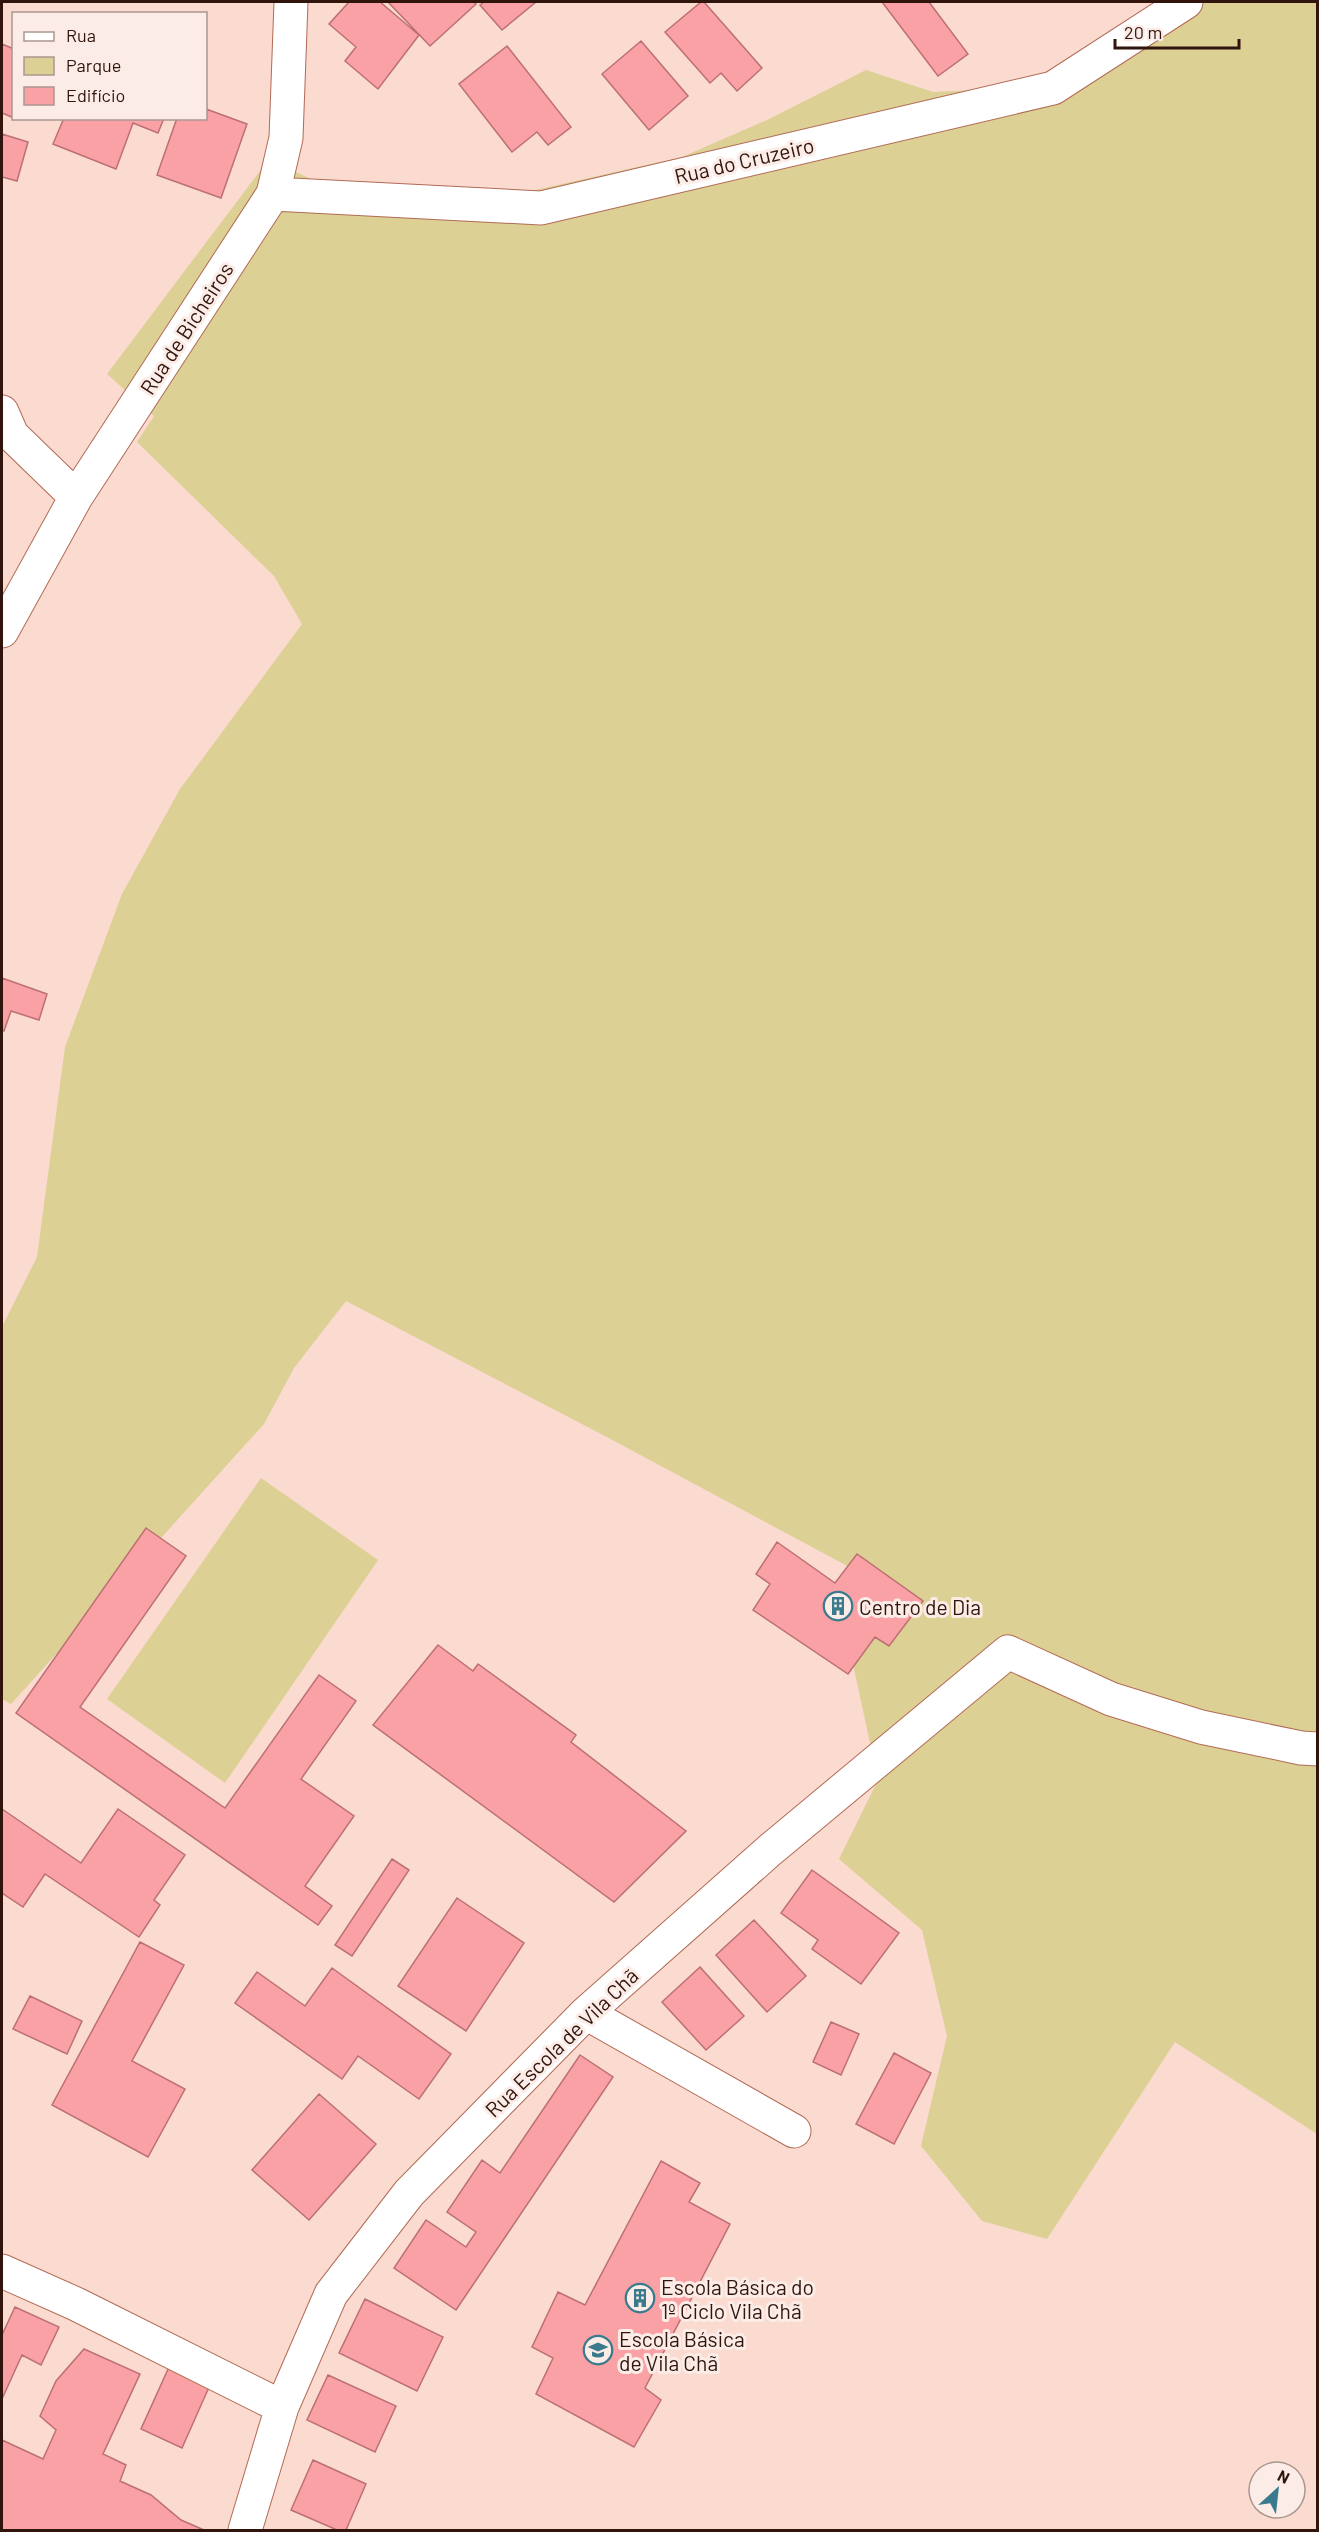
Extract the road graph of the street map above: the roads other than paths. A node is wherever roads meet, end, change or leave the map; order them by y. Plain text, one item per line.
1 (291, 2) edge
2 (1186, 2) edge
3 (273, 194) junction
4 (2, 412) edge
5 (76, 497) junction
6 (2, 631) edge
7 (1317, 1749) edge
8 (586, 2013) junction
9 (794, 2131) dead end
10 (2, 2271) edge
11 (282, 2407) junction
12 (244, 2530) edge

1 - 3 street, Rua de Bicheiros
2 - 3 street, Rua do Cruzeiro
3 - 5 street, Rua de Bicheiros
4 - 5 street
5 - 6 street, Rua de Bicheiros
7 - 8 street, Rua Escola de Vila Chã
8 - 9 street
8 - 11 street, Rua Escola de Vila Chã
10 - 11 street
11 - 12 street, Rua Escola de Vila Chã

